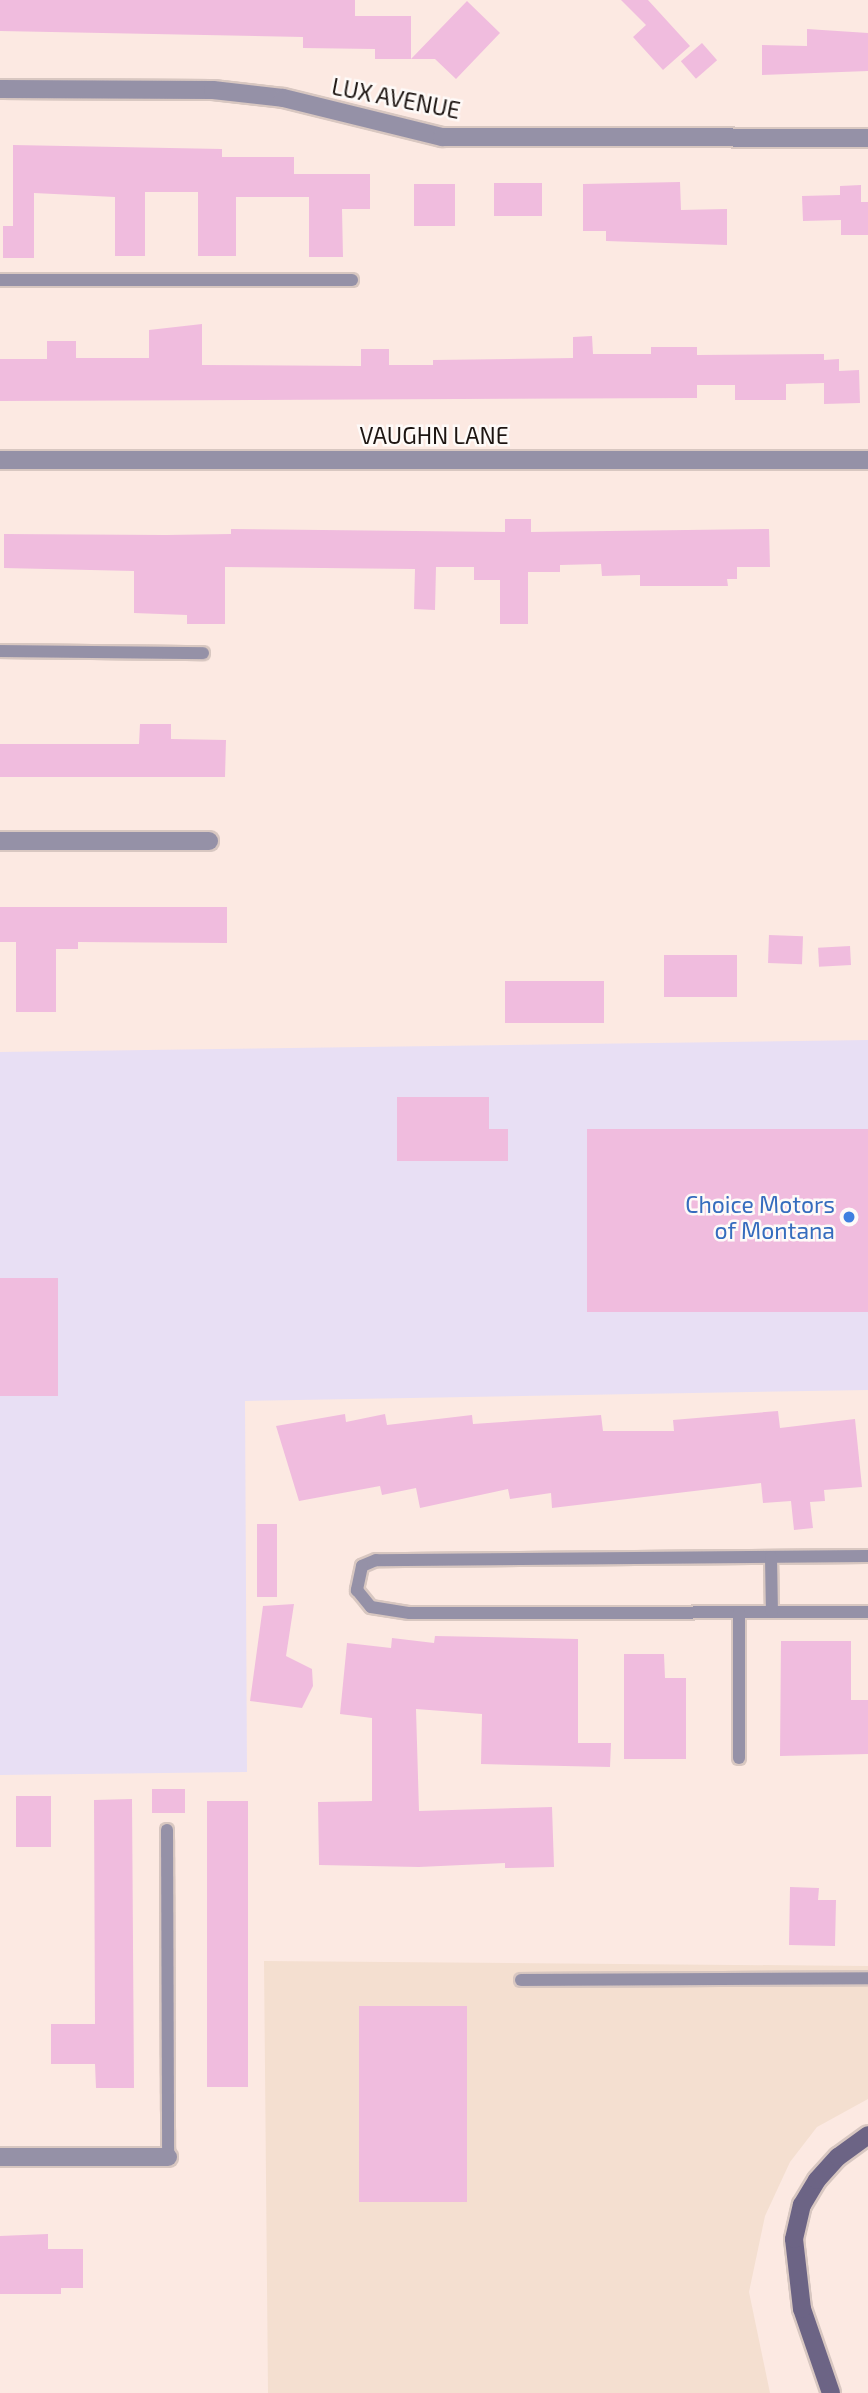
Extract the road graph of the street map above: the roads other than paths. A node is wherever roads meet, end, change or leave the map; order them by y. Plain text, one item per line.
1 (0, 89) edge
2 (868, 138) edge
3 (0, 280) edge
4 (352, 280) dead end
5 (0, 460) edge
6 (868, 460) edge
7 (0, 651) edge
8 (203, 653) dead end
9 (0, 841) edge
10 (209, 841) dead end
11 (868, 1556) edge
12 (771, 1557) junction
13 (739, 1612) junction
14 (772, 1612) junction
15 (868, 1612) edge
16 (739, 1758) dead end
17 (167, 1830) dead end
18 (868, 1978) edge
19 (521, 1980) dead end
20 (868, 2135) edge
21 (0, 2157) edge
22 (168, 2157) joint
23 (829, 2385) edge
24 (842, 2393) edge

1 - 2 street, LUX AVENUE
3 - 4 lane
5 - 6 street, VAUGHN LANE
7 - 8 lane
9 - 10 street
11 - 12 lane
12 - 13 lane
12 - 14 lane
13 - 14 lane
13 - 16 lane
14 - 15 lane
17 - 22 lane
18 - 19 lane
20 - 23 main road
21 - 22 street
23 - 24 main road

